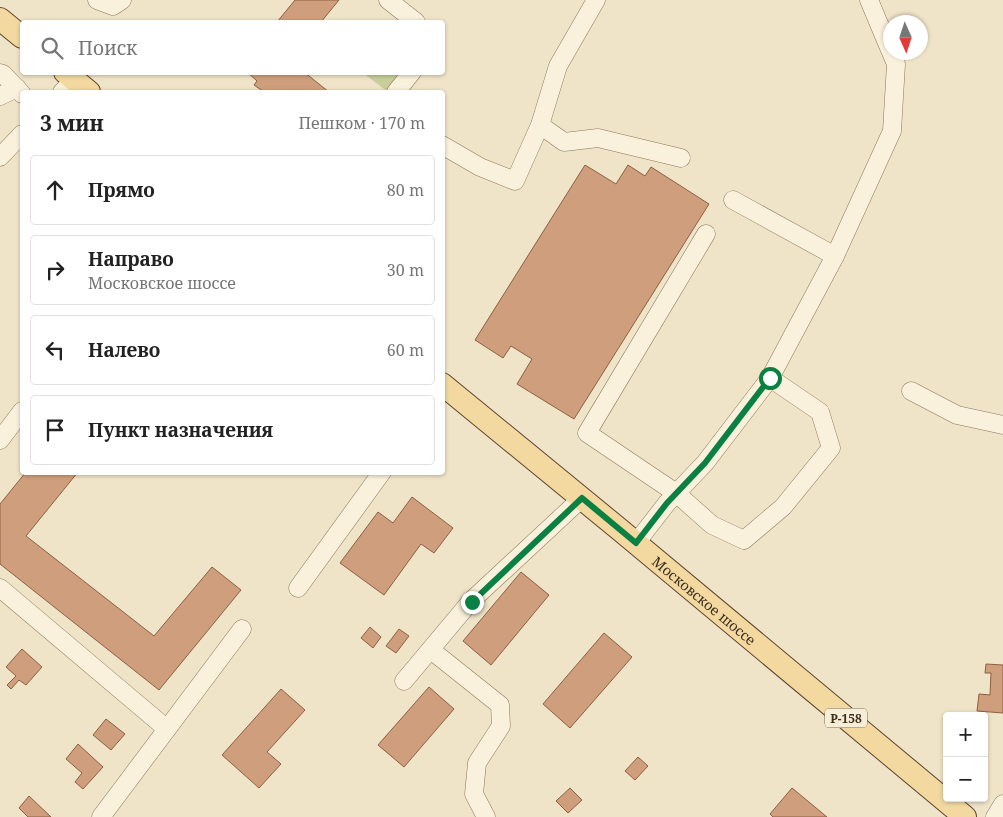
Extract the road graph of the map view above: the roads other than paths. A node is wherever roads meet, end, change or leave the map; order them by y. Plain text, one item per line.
1 (97, 0) edge
2 (122, 0) edge
3 (388, 0) edge
4 (596, 0) edge
5 (869, 0) edge
6 (0, 19) edge
7 (413, 20) edge
8 (883, 32) edge
9 (20, 35) edge
10 (894, 60) edge
11 (0, 73) edge
12 (410, 75) edge
13 (398, 90) edge
14 (20, 91) edge
15 (0, 96) edge
16 (540, 125) junction
17 (20, 136) edge
18 (445, 147) edge
19 (0, 157) edge
20 (681, 158) dead end
21 (733, 200) dead end
22 (706, 234) dead end
23 (835, 256) junction
24 (770, 378) junction
25 (445, 386) edge
26 (911, 391) dead end
27 (20, 414) edge
28 (1003, 426) edge
29 (0, 440) edge
30 (380, 475) edge
31 (676, 493) junction
32 (582, 498) junction
33 (636, 543) junction
34 (0, 588) edge
35 (298, 588) dead end
36 (242, 628) dead end
37 (431, 650) junction
38 (404, 681) dead end
39 (167, 729) junction
40 (1003, 804) edge
41 (101, 817) edge
42 (486, 817) edge
43 (965, 817) edge
44 (995, 817) edge

1 - 2 street
3 - 7 street
4 - 16 street
5 - 8 street
6 - 9 main road
10 - 23 street
11 - 14 street
12 - 13 street
14 - 15 street
16 - 18 street
16 - 20 street
17 - 19 street
21 - 23 street
22 - 31 street
23 - 24 street
24 - 31 street
24 - 31 street
25 - 32 main road, Московское шоссе / Р-158
26 - 28 street
27 - 29 street
30 - 35 street
31 - 33 street
32 - 33 main road, Московское шоссе / Р-158
32 - 37 street
33 - 43 main road, Московское шоссе / Р-158
34 - 39 street
36 - 39 street
37 - 38 street
37 - 42 street
39 - 41 street
40 - 44 street

